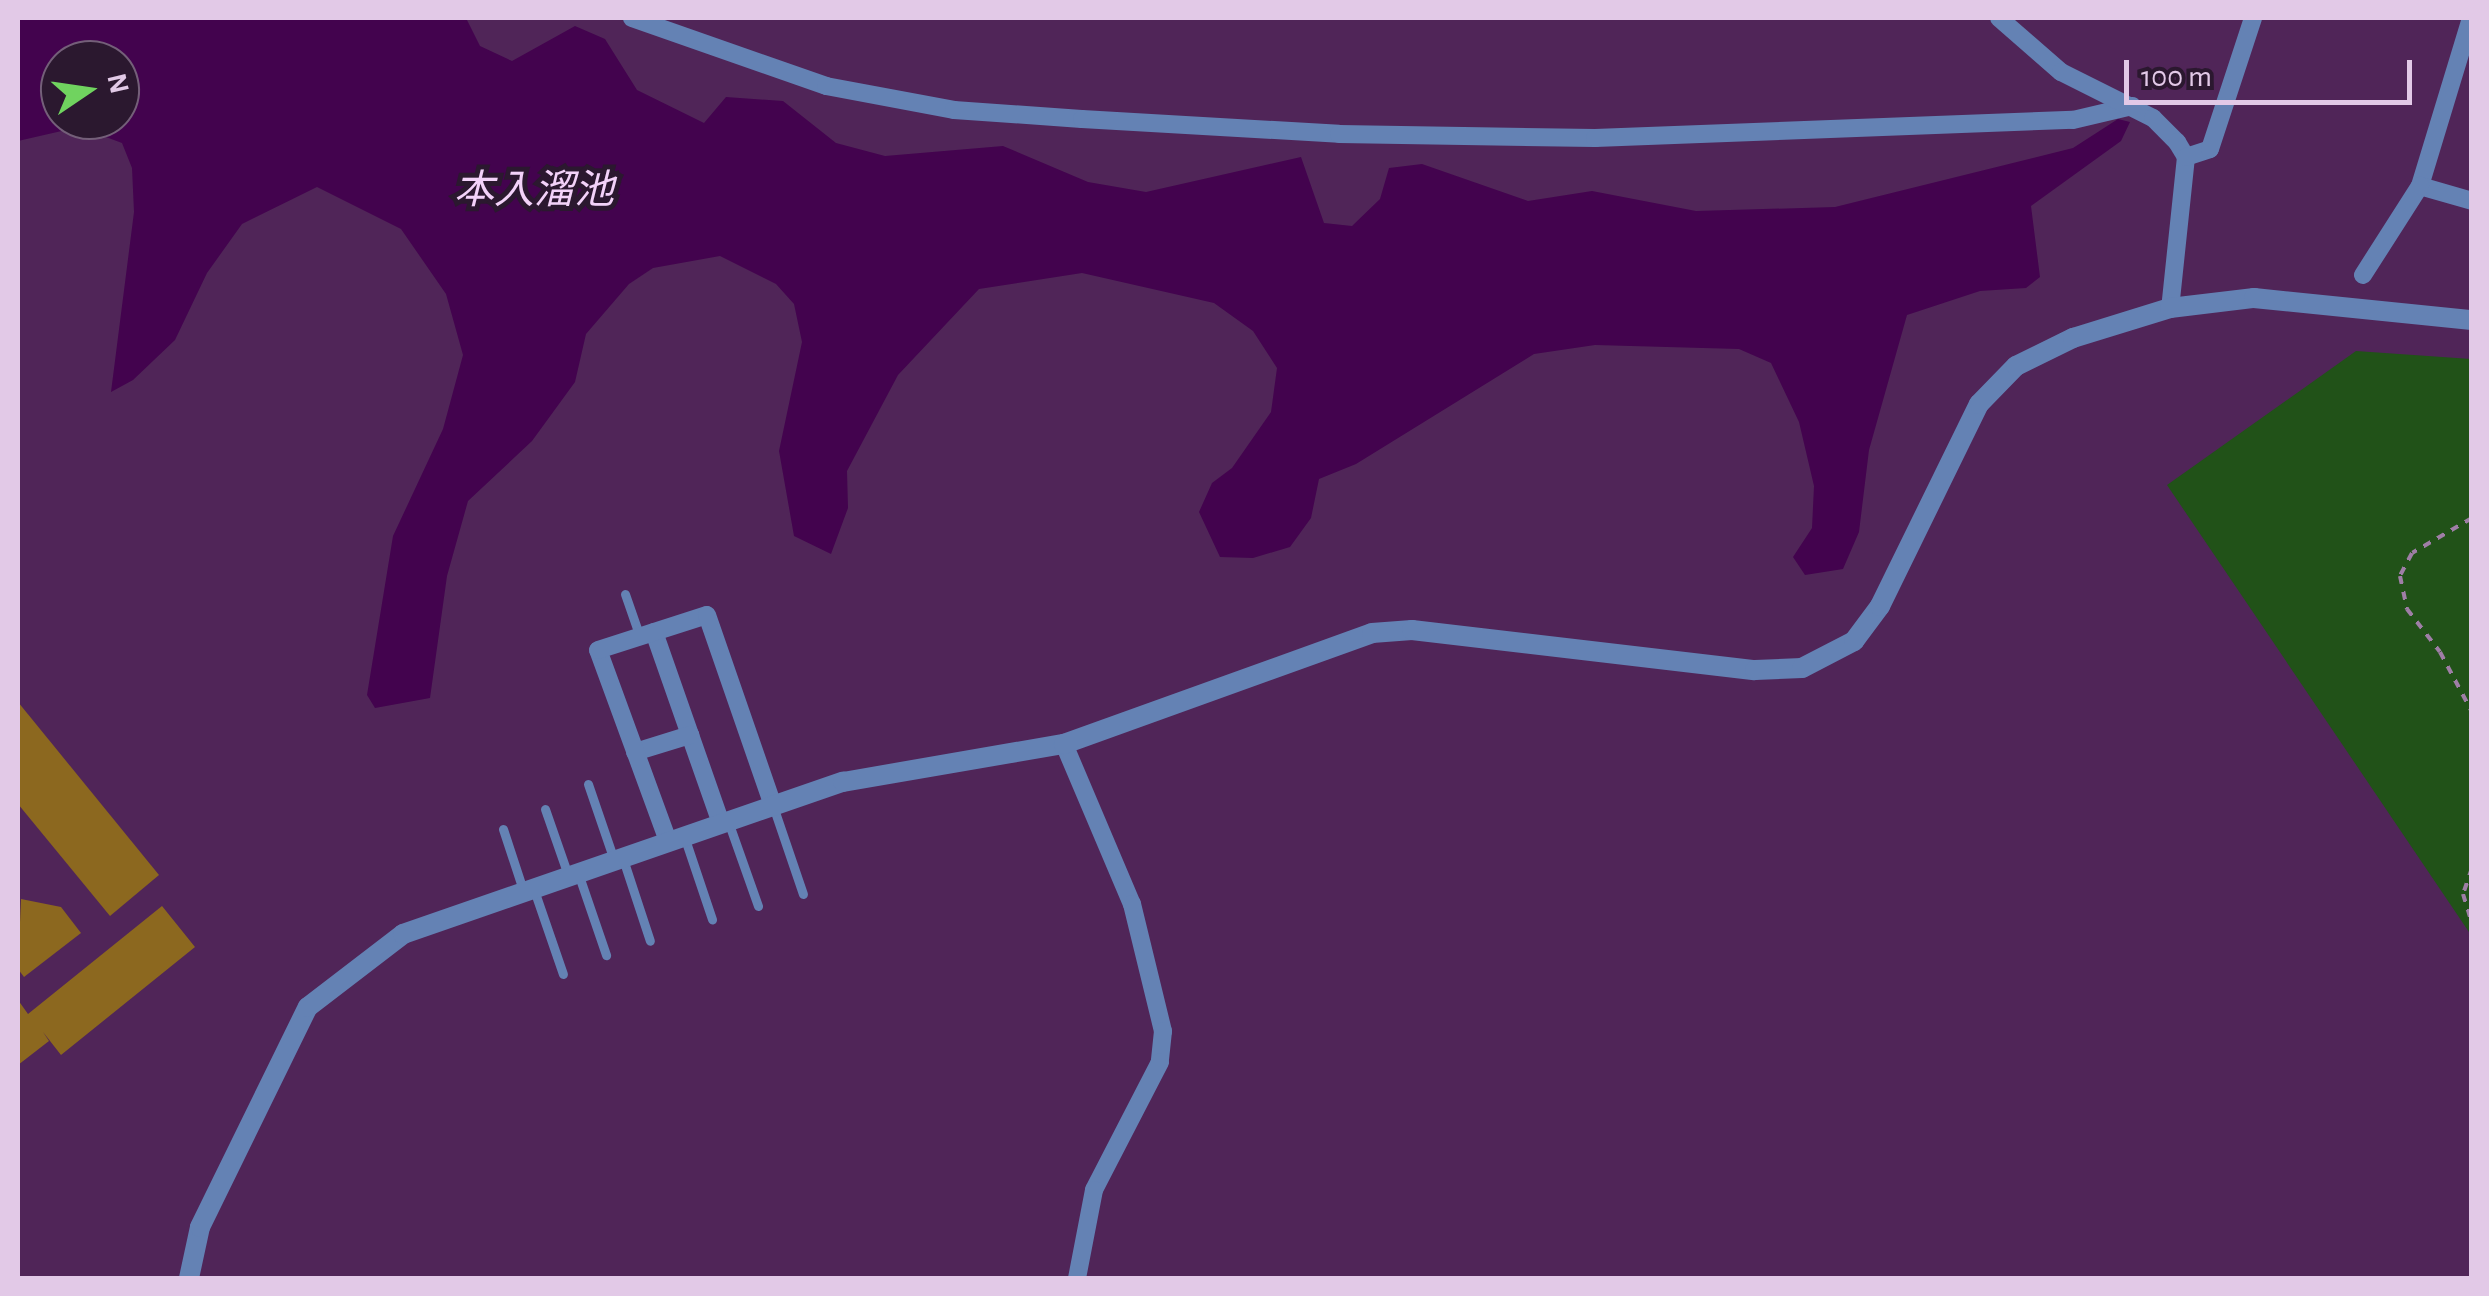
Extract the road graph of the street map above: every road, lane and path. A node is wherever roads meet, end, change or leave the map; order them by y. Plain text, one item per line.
1 (632, 18) edge
2 (1999, 18) edge
3 (2254, 18) edge
4 (2471, 18) edge
5 (2132, 106) junction
6 (2186, 158) junction
7 (2420, 186) junction
8 (2472, 201) edge
9 (2363, 275) dead end
10 (2170, 308) junction
11 (2472, 320) edge
12 (2472, 518) edge
13 (624, 594) dead end
14 (647, 634) junction
15 (2472, 712) edge
16 (690, 736) junction
17 (1064, 744) junction
18 (636, 752) junction
19 (588, 784) dead end
20 (772, 806) junction
21 (545, 809) dead end
22 (725, 822) junction
23 (503, 828) dead end
24 (676, 839) junction
25 (618, 858) junction
26 (2472, 868) edge
27 (573, 873) junction
28 (528, 889) junction
29 (802, 894) dead end
30 (758, 906) dead end
31 (712, 919) dead end
32 (2472, 923) edge
33 (650, 942) dead end
34 (606, 956) dead end
35 (563, 974) dead end
36 (189, 1278) edge
37 (1077, 1278) edge

1 - 5 street
2 - 5 street
3 - 6 street
4 - 7 street
5 - 6 street
6 - 10 street
7 - 8 street
7 - 9 street
10 - 11 street
10 - 17 street
12 - 15 path
13 - 14 lane
14 - 16 street
14 - 18 street
14 - 20 street
16 - 18 street
16 - 22 street
17 - 20 street
17 - 37 street
18 - 24 street
19 - 25 lane
20 - 22 street
20 - 29 lane
21 - 27 lane
22 - 24 street
22 - 30 lane
23 - 28 lane
24 - 25 street
24 - 31 lane
25 - 27 street
25 - 33 lane
26 - 32 path
27 - 28 street
27 - 34 lane
28 - 35 lane
28 - 36 street

